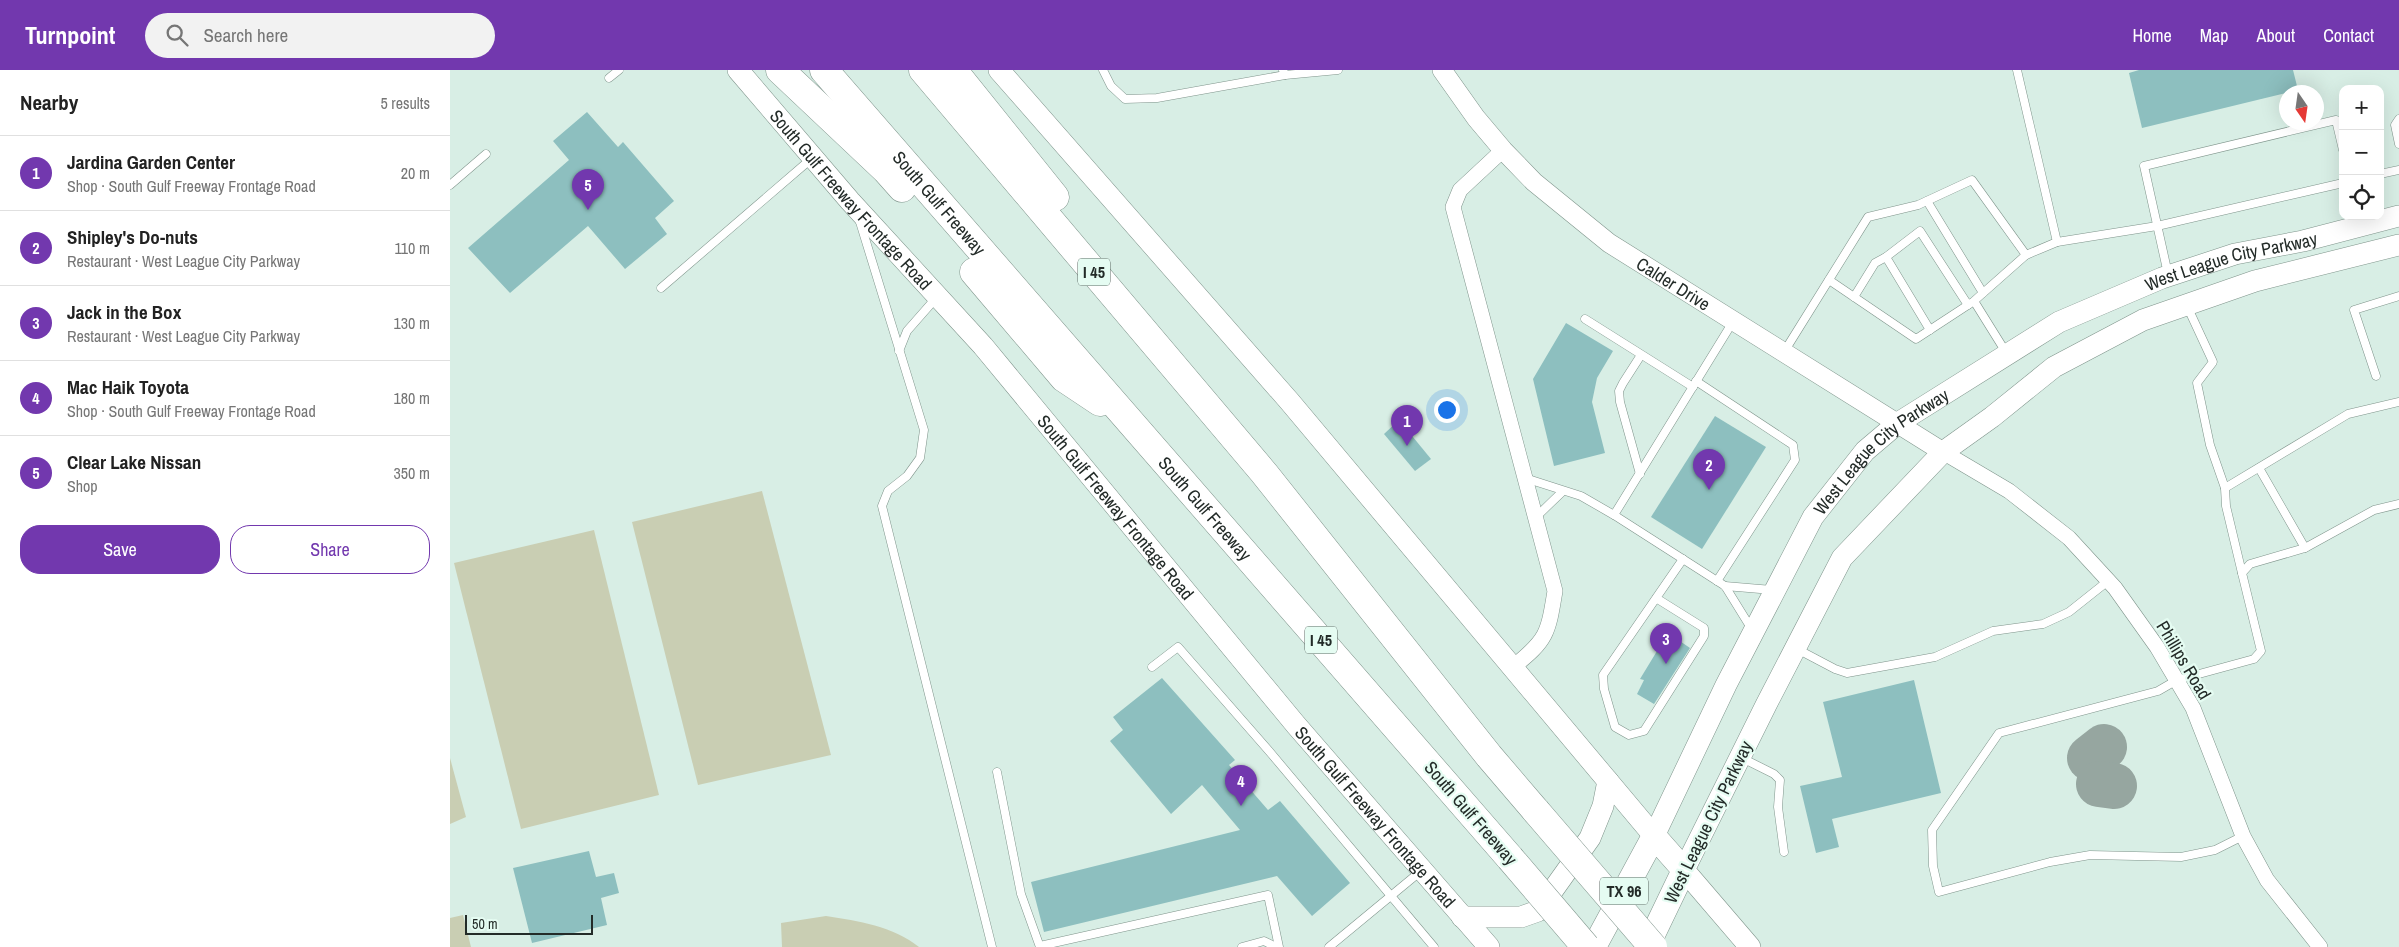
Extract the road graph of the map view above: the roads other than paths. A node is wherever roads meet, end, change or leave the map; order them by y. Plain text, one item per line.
1 (619, 70) edge
2 (738, 70) edge
3 (780, 70) edge
4 (824, 70) edge
5 (923, 70) edge
6 (953, 70) edge
7 (1000, 70) edge
8 (1103, 70) edge
9 (1338, 70) edge
10 (1442, 70) edge
11 (2017, 70) edge
12 (1284, 73) edge
13 (609, 78) dead end
14 (2399, 120) edge
15 (2339, 133) edge
16 (2399, 144) edge
17 (1503, 150) junction
18 (486, 154) dead end
19 (813, 157) junction
20 (2399, 170) edge
21 (2384, 173) edge
22 (451, 182) edge
23 (2339, 184) edge
24 (1927, 201) junction
25 (856, 207) junction
26 (2399, 216) edge
27 (2158, 226) junction
28 (2057, 242) junction
29 (2399, 245) edge
30 (2026, 254) junction
31 (1886, 257) junction
32 (2169, 276) junction
33 (1829, 280) junction
34 (661, 288) dead end
35 (1983, 293) junction
36 (937, 296) junction
37 (2399, 296) edge
38 (1854, 297) junction
39 (1971, 303) junction
40 (2187, 305) junction
41 (1585, 319) dead end
42 (1734, 320) junction
43 (1930, 330) junction
44 (899, 351) junction
45 (1784, 352) junction
46 (2007, 354) junction
47 (1641, 355) junction
48 (2376, 376) dead end
49 (1695, 384) junction
50 (2399, 402) edge
51 (1130, 422) junction
52 (1898, 423) junction
53 (1943, 452) junction
54 (2259, 468) junction
55 (1640, 474) junction
56 (1525, 478) junction
57 (2225, 488) junction
58 (1562, 492) junction
59 (2399, 504) edge
60 (1614, 515) junction
61 (1535, 518) junction
62 (2305, 548) junction
63 (1327, 553) junction
64 (1683, 559) junction
65 (2242, 573) junction
66 (1717, 581) junction
67 (2108, 581) junction
68 (1725, 586) junction
69 (1775, 591) junction
70 (1656, 598) junction
71 (1754, 632) junction
72 (1795, 648) junction
73 (1152, 668) dead end
74 (1513, 668) junction
75 (2177, 680) junction
76 (1740, 757) junction
77 (997, 772) dead end
78 (1608, 781) junction
79 (1654, 836) junction
80 (2243, 836) junction
81 (1784, 852) dead end
82 (1684, 870) junction
83 (1421, 871) junction
84 (1390, 896) junction
85 (1462, 916) junction
86 (992, 947) edge
87 (1040, 947) edge
88 (1242, 947) edge
89 (1278, 947) edge
90 (1329, 947) edge
91 (1434, 947) edge
92 (1489, 947) edge
93 (1586, 947) edge
94 (1594, 947) edge
95 (1647, 947) edge
96 (1653, 947) edge
97 (1750, 947) edge
98 (2320, 947) edge

1 - 13 lane
2 - 19 main road, South Gulf Freeway Frontage Road
3 - 51 highway
4 - 51 highway, South Gulf Freeway / I 45
5 - 63 highway, I 45
6 - 63 highway
7 - 74 main road
8 - 12 lane
9 - 12 lane
10 - 17 street, Calder Drive
11 - 28 lane
14 - 16 lane
15 - 27 lane
17 - 42 street, Calder Drive
17 - 56 street
18 - 22 lane
19 - 25 main road, South Gulf Freeway Frontage Road
19 - 34 lane
20 - 21 lane
23 - 27 lane
24 - 30 lane
24 - 33 lane
24 - 35 lane
25 - 36 main road, South Gulf Freeway Frontage Road
25 - 44 lane
26 - 32 main road, West League City Parkway
27 - 28 lane
27 - 32 lane
28 - 30 lane
29 - 40 main road, West League City Parkway
30 - 35 lane
31 - 38 lane
31 - 39 lane
31 - 43 lane
32 - 46 main road, West League City Parkway
33 - 38 lane
33 - 45 lane
35 - 39 lane
36 - 44 lane
36 - 83 main road, South Gulf Freeway Frontage Road
37 - 48 lane
38 - 43 lane
39 - 43 lane
39 - 46 lane
40 - 53 main road, West League City Parkway
40 - 57 lane
41 - 47 lane
42 - 45 street, Calder Drive
42 - 49 lane
44 - 86 lane
45 - 52 street, Calder Drive
46 - 52 main road, West League City Parkway
47 - 49 lane
47 - 55 lane
49 - 55 lane
49 - 66 lane
50 - 54 lane
51 - 93 highway, South Gulf Freeway / I 45, bridge
52 - 53 street, Calder Drive
52 - 69 main road, West League City Parkway
53 - 67 street, Phillips Road
53 - 72 main road, West League City Parkway
54 - 57 lane
54 - 62 lane
55 - 60 lane
56 - 58 lane
56 - 61 street
57 - 65 lane
58 - 60 lane
58 - 61 lane
59 - 62 lane
60 - 64 lane
61 - 74 street
62 - 65 lane
63 - 96 highway, I 45, bridge
64 - 66 lane
64 - 70 lane
65 - 75 lane
66 - 68 lane
67 - 72 lane
67 - 75 street, Phillips Road
68 - 69 lane
68 - 71 lane
69 - 71 main road, West League City Parkway
70 - 70 lane
71 - 79 main road, West League City Parkway
72 - 76 main road, West League City Parkway
73 - 84 lane
74 - 78 main road
75 - 80 street, Phillips Road
75 - 80 lane
76 - 81 lane
76 - 82 main road, West League City Parkway
77 - 87 lane
78 - 79 main road
78 - 85 main road
79 - 82 main road
79 - 94 main road, West League City Parkway / TX 96
80 - 98 street, Phillips Road
82 - 95 main road, West League City Parkway / TX 96
82 - 97 main road
83 - 84 lane
83 - 85 main road, South Gulf Freeway Frontage Road
84 - 90 lane
84 - 91 lane
85 - 92 main road, South Gulf Freeway Frontage Road
87 - 89 lane
88 - 89 lane

